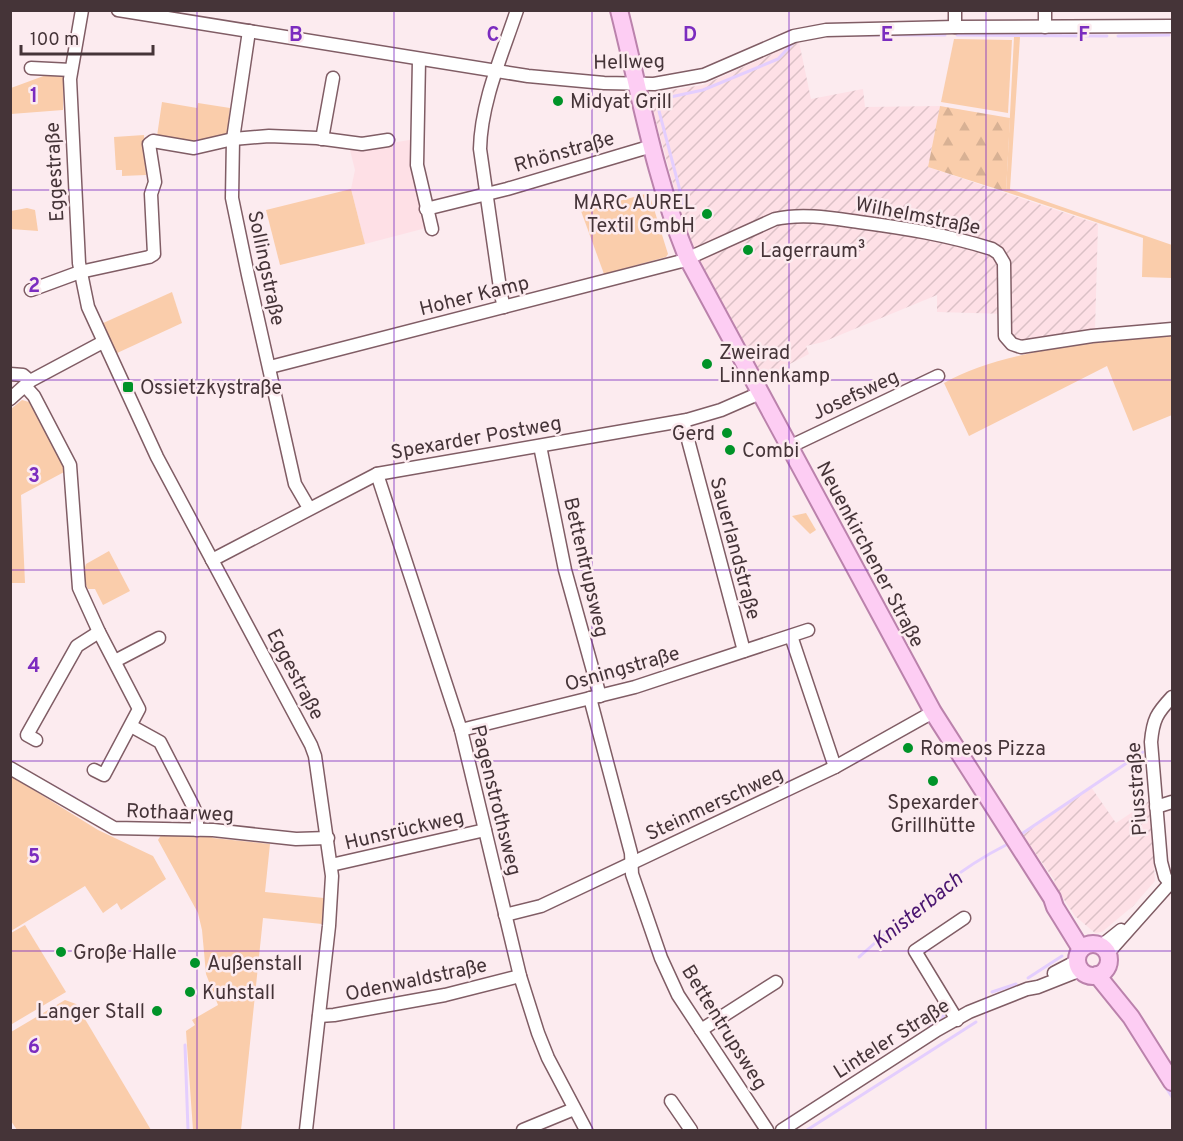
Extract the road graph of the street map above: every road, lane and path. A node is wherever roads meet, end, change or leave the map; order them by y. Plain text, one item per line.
1 (82, 10) edge
2 (118, 10) edge
3 (517, 10) edge
4 (619, 10) edge
5 (954, 10) edge
6 (1045, 10) edge
7 (193, 16) edge
8 (1173, 26) edge
9 (955, 27) junction
10 (1045, 27) junction
11 (249, 31) junction
12 (419, 60) junction
13 (31, 68) dead end
14 (70, 70) junction
15 (496, 71) junction
16 (333, 78) dead end
17 (637, 83) junction
18 (233, 139) junction
19 (322, 139) junction
20 (388, 140) dead end
21 (652, 146) junction
22 (487, 194) junction
23 (426, 209) junction
24 (432, 229) dead end
25 (688, 259) junction
26 (80, 272) junction
27 (31, 290) dead end
28 (504, 308) junction
29 (1173, 329) edge
30 (103, 342) junction
31 (270, 367) junction
32 (10, 374) edge
33 (938, 376) dead end
34 (28, 383) junction
35 (760, 393) junction
36 (10, 399) edge
37 (683, 421) junction
38 (540, 446) junction
39 (789, 447) junction
40 (377, 474) junction
41 (309, 508) junction
42 (212, 560) junction
43 (808, 630) dead end
44 (99, 632) junction
45 (791, 636) junction
46 (159, 638) dead end
47 (744, 651) junction
48 (115, 661) junction
49 (595, 697) junction
50 (1173, 697) edge
51 (933, 712) junction
52 (130, 726) junction
53 (461, 730) junction
54 (36, 740) dead end
55 (835, 767) junction
56 (10, 768) edge
57 (94, 770) dead end
58 (1173, 802) edge
59 (1156, 807) junction
60 (197, 830) junction
61 (485, 830) junction
62 (328, 838) junction
63 (632, 863) junction
64 (332, 865) junction
65 (1171, 882) edge
66 (505, 915) junction
67 (964, 918) dead end
68 (1092, 958) junction
69 (520, 976) junction
70 (776, 982) dead end
71 (319, 1016) junction
72 (957, 1020) junction
73 (701, 1030) junction
74 (1173, 1082) edge
75 (671, 1101) dead end
76 (574, 1109) junction
77 (524, 1130) edge
78 (306, 1131) edge
79 (586, 1131) edge
80 (691, 1131) edge
81 (767, 1131) edge
82 (782, 1131) edge

1 - 14 street, Eggestraße
2 - 7 street, Hellweg
3 - 15 street
4 - 17 main road, Neuenkirchener Straße
5 - 9 street
6 - 10 street
7 - 11 street, Hellweg
8 - 10 street, Hellweg
9 - 10 street, Hellweg
9 - 17 street, Hellweg
11 - 12 street, Hellweg
11 - 18 street, Sollingstraße
12 - 15 street, Hellweg
12 - 23 street
13 - 14 street
14 - 26 street, Eggestraße
15 - 17 street, Hellweg
15 - 22 street
16 - 19 street
17 - 21 main road, Neuenkirchener Straße
18 - 19 street
18 - 26 street
18 - 31 street, Sollingstraße
19 - 20 street
21 - 22 street, Rhönstraße
21 - 25 main road, Neuenkirchener Straße
22 - 23 street, Rhönstraße
22 - 28 street
23 - 24 street
25 - 28 street, Hoher Kamp
25 - 29 street, Wilhelmstraße
25 - 35 main road, Neuenkirchener Straße
26 - 27 street
26 - 30 street, Eggestraße
28 - 31 street, Hoher Kamp
30 - 34 street
30 - 42 street, Eggestraße
31 - 41 street, Sollingstraße
32 - 34 street
33 - 39 street, Josefsweg
34 - 36 street
34 - 44 street
35 - 37 street, Spexarder Postweg
35 - 39 main road, Neuenkirchener Straße
37 - 38 street, Spexarder Postweg
37 - 47 street, Sauerlandstraße
38 - 40 street, Spexarder Postweg
38 - 49 street, Bettentrupsweg
39 - 51 main road, Neuenkirchener Straße
40 - 41 street, Spexarder Postweg
40 - 53 street, Pagenstrothsweg
41 - 42 street, Spexarder Postweg
42 - 62 street, Eggestraße
43 - 45 street, Osningstraße
44 - 48 street
44 - 54 street
45 - 47 street, Osningstraße
45 - 55 street
46 - 48 street
47 - 49 street, Osningstraße
48 - 52 street
49 - 53 street, Osningstraße
49 - 63 street, Bettentrupsweg
50 - 59 street, Piusstraße
51 - 55 street, Steinmerschweg
51 - 68 main road, Neuenkirchener Straße
52 - 57 street
52 - 60 street
53 - 61 street, Pagenstrothsweg
55 - 63 street, Steinmerschweg
56 - 60 street, Rothaarweg
58 - 59 street
59 - 65 street, Piusstraße
60 - 62 street, Rothaarweg
61 - 64 street, Hunsrückweg
61 - 66 street, Pagenstrothsweg
62 - 64 street, Eggestraße
63 - 66 street, Steinmerschweg
63 - 73 street, Bettentrupsweg
64 - 71 street, Eggestraße
65 - 68 street, Linteler Straße
66 - 69 street, Pagenstrothsweg
67 - 72 street
68 - 72 street, Linteler Straße
68 - 74 main road, Neuenkirchener Straße
69 - 71 street, Odenwaldstraße
69 - 76 street, Pagenstrothsweg
70 - 73 street
71 - 78 street, Eggestraße
72 - 82 street, Linteler Straße
73 - 81 street, Bettentrupsweg
75 - 80 street
76 - 77 street
76 - 79 street, Pagenstrothsweg

